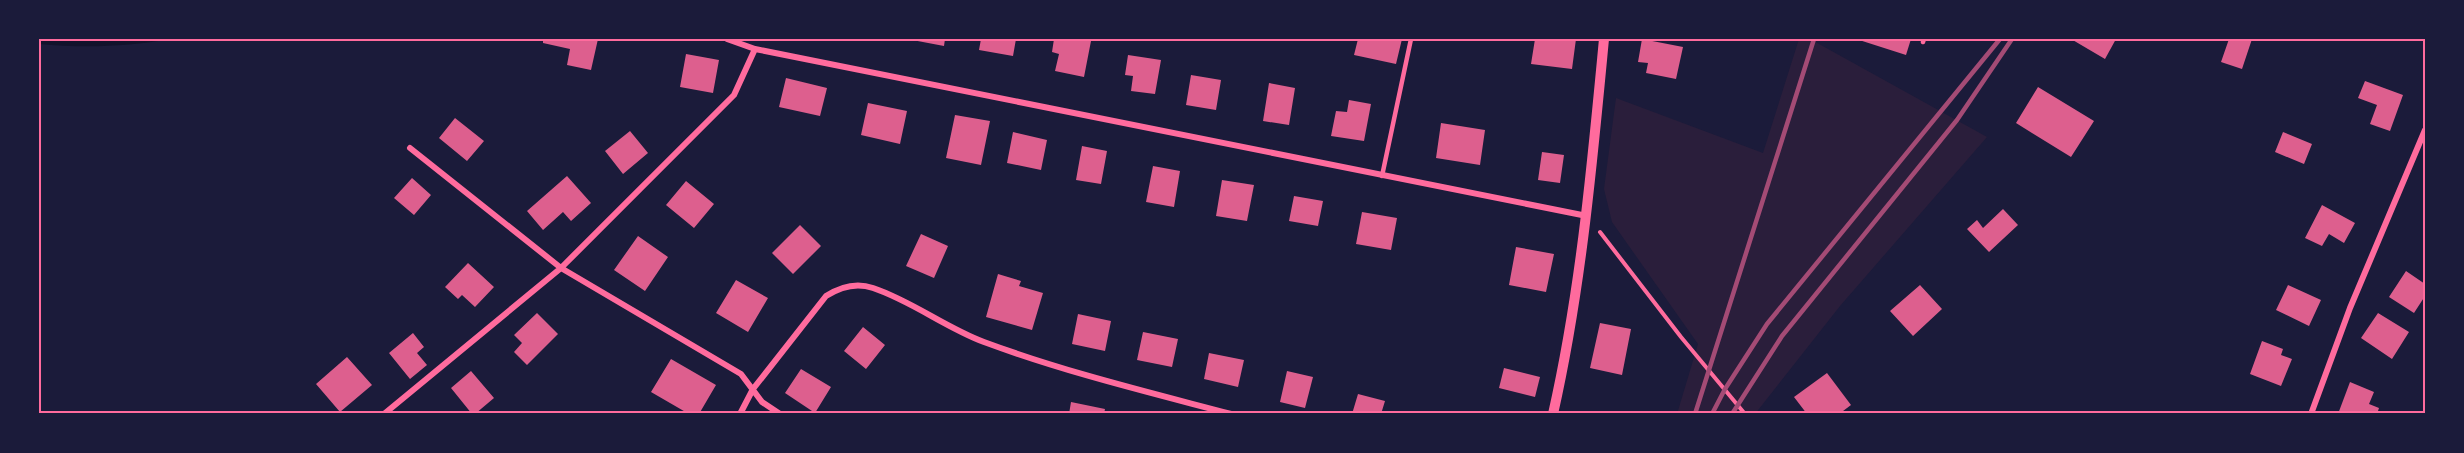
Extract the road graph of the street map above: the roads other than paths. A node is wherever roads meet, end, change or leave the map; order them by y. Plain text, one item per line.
1 (727, 39) edge
2 (1411, 39) edge
3 (1604, 39) edge
4 (755, 49) junction
5 (2425, 130) edge
6 (410, 148) dead end
7 (1382, 176) junction
8 (1587, 216) junction
9 (561, 268) junction
10 (753, 389) junction
11 (384, 414) edge
12 (740, 414) edge
13 (780, 414) edge
14 (1231, 414) edge
15 (1553, 414) edge
16 (2311, 414) edge

1 - 4 street
2 - 7 lane
3 - 8 street
4 - 7 street
4 - 9 street
5 - 16 street
6 - 9 street
7 - 8 street
8 - 15 street
9 - 10 street
9 - 11 street
10 - 12 street
10 - 13 street
10 - 14 street

